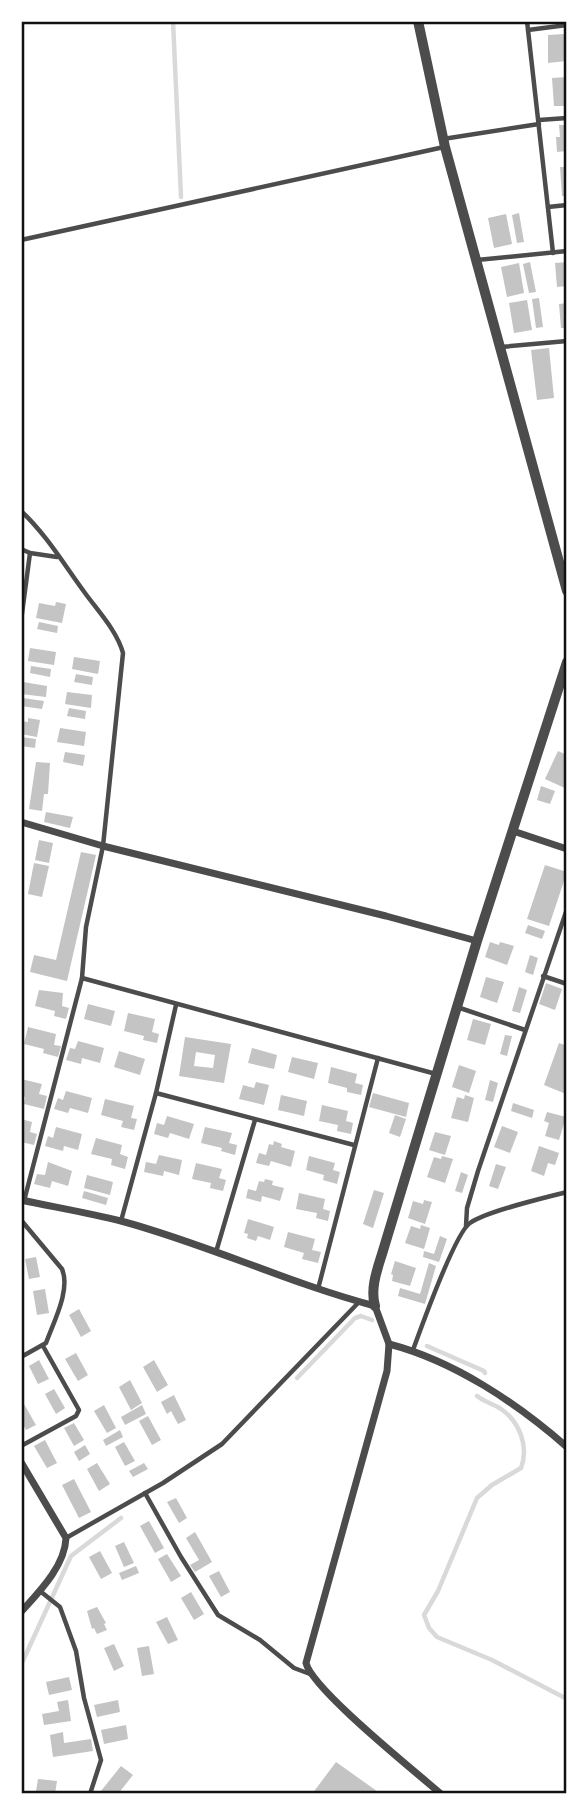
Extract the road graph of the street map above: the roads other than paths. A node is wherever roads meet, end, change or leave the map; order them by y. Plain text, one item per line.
1 (418, 21) edge
2 (527, 21) edge
3 (567, 25) edge
4 (528, 30) junction
5 (567, 118) edge
6 (539, 122) junction
7 (444, 143) junction
8 (567, 205) edge
9 (548, 208) junction
10 (21, 240) edge
11 (567, 251) edge
12 (553, 253) junction
13 (476, 261) junction
14 (567, 341) edge
15 (500, 347) junction
16 (21, 511) edge
17 (21, 549) edge
18 (30, 553) junction
19 (58, 557) junction
20 (567, 591) edge
21 (21, 621) edge
22 (567, 662) edge
23 (21, 822) edge
24 (513, 831) junction
25 (103, 846) junction
26 (567, 849) edge
27 (567, 909) edge
28 (477, 941) junction
29 (543, 976) junction
30 (82, 978) junction
31 (567, 984) edge
32 (176, 1005) junction
33 (457, 1007) junction
34 (525, 1030) junction
35 (378, 1058) junction
36 (437, 1074) junction
37 (156, 1093) junction
38 (255, 1119) junction
39 (354, 1144) junction
40 (567, 1192) edge
41 (22, 1200) edge
42 (21, 1220) edge
43 (121, 1221) junction
44 (466, 1226) junction
45 (216, 1252) junction
46 (318, 1289) junction
47 (359, 1302) junction
48 (375, 1306) junction
49 (390, 1344) junction
50 (43, 1346) junction
51 (413, 1350) junction
52 (21, 1357) edge
53 (21, 1446) edge
54 (567, 1447) edge
55 (21, 1462) edge
56 (145, 1493) junction
57 (66, 1538) junction
58 (40, 1591) junction
59 (21, 1612) edge
60 (310, 1674) junction
61 (90, 1794) edge
62 (441, 1794) edge

1 - 7 street
2 - 4 lane
3 - 4 lane
4 - 6 lane
5 - 6 lane
6 - 7 lane
6 - 9 lane
7 - 10 lane
7 - 13 street
8 - 9 lane
9 - 12 lane
11 - 12 lane
12 - 13 lane
13 - 15 street
14 - 15 lane
15 - 20 street
16 - 19 lane
17 - 18 lane
18 - 19 lane
18 - 21 lane
19 - 25 lane
22 - 24 street
23 - 25 street
24 - 26 street
24 - 28 street
25 - 28 street
25 - 30 lane
27 - 29 lane
28 - 33 street
29 - 31 lane
29 - 34 lane
30 - 32 lane
30 - 41 lane
32 - 35 lane
32 - 37 lane
33 - 34 lane
33 - 36 street
34 - 44 lane
35 - 36 lane
35 - 39 lane
36 - 48 street
37 - 38 lane
37 - 43 lane
38 - 39 lane
38 - 45 lane
39 - 46 lane
40 - 44 lane
41 - 43 street
42 - 50 lane
43 - 45 street
44 - 51 lane
45 - 46 street
46 - 47 street
47 - 48 street
47 - 56 lane
48 - 49 street
49 - 51 street
49 - 60 street
50 - 52 lane
50 - 53 lane
51 - 54 street
55 - 57 street
56 - 57 lane
56 - 60 lane
57 - 58 street
58 - 59 street
58 - 61 lane
60 - 62 street

